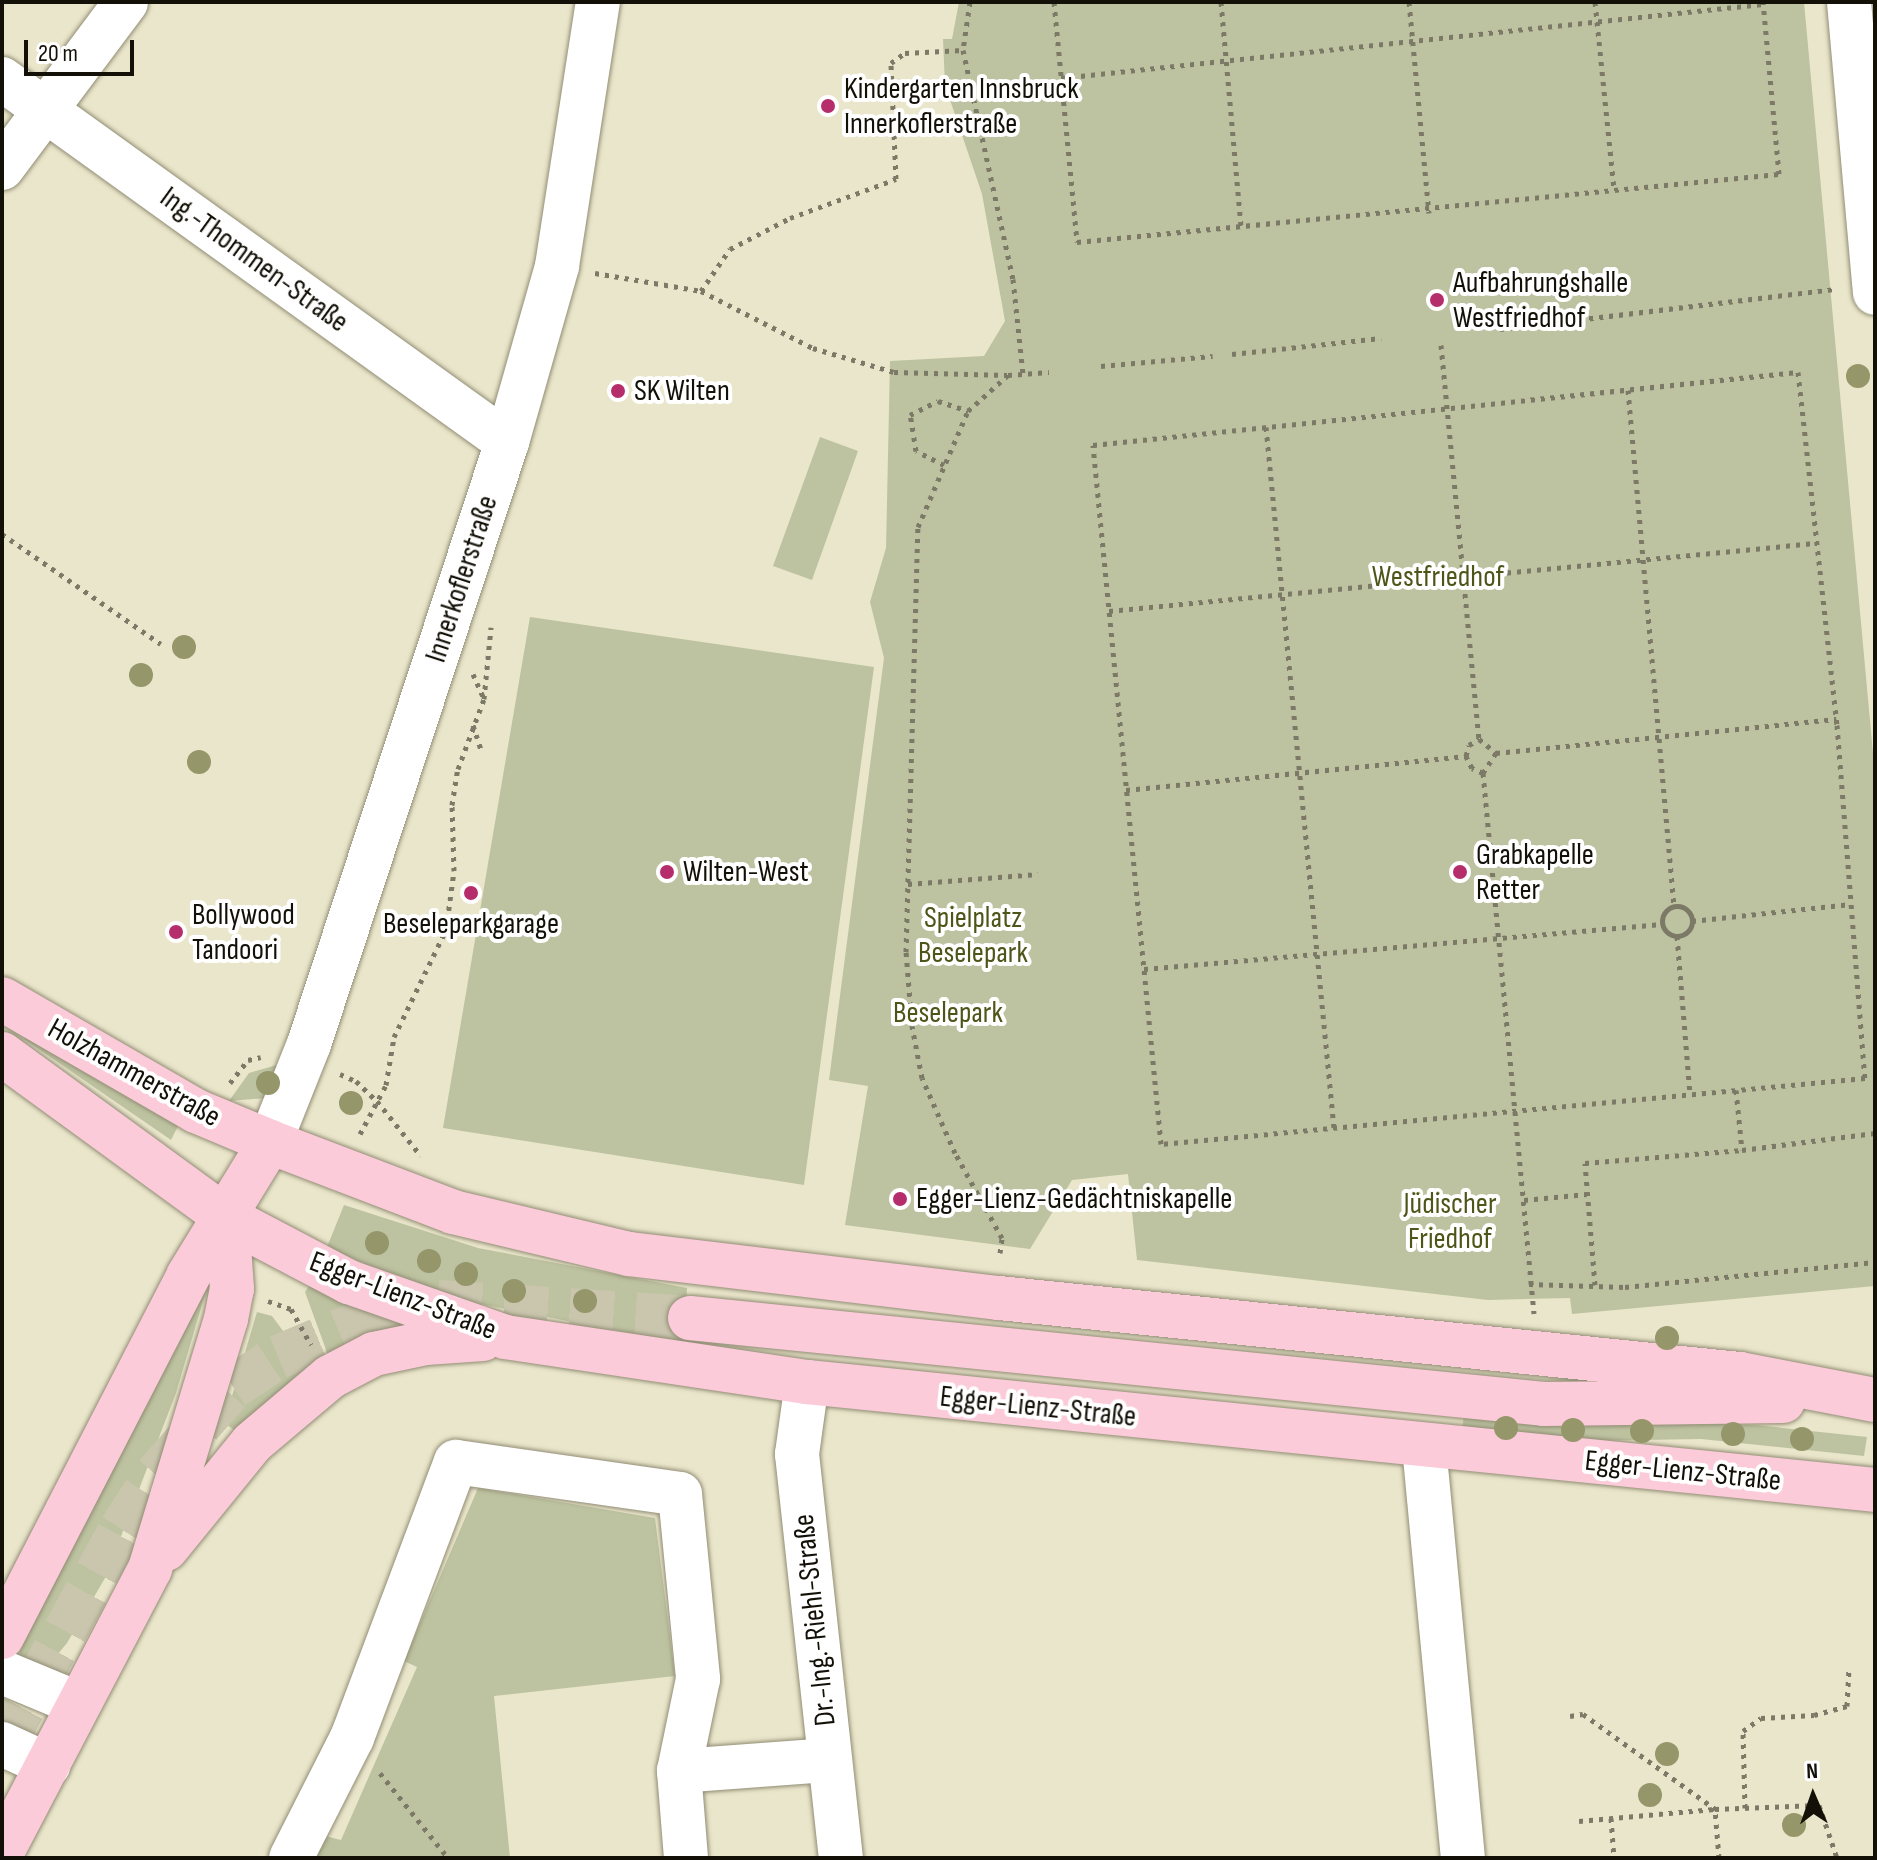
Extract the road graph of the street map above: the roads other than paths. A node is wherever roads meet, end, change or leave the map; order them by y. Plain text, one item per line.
1 (126, 2) edge
2 (598, 2) edge
3 (1849, 2) edge
4 (2, 79) edge
5 (44, 109) junction
6 (2, 168) edge
7 (1875, 286) edge
8 (1875, 293) edge
9 (507, 442) junction
10 (2, 999) edge
11 (2, 1054) edge
12 (270, 1142) junction
13 (227, 1218) junction
14 (690, 1318) tunnel mouth
15 (505, 1337) junction
16 (807, 1382) junction
17 (1868, 1400) edge
18 (1424, 1446) junction
19 (1875, 1490) edge
20 (150, 1569) junction
21 (2, 1637) edge
22 (2, 1672) edge
23 (79, 1704) junction
24 (2, 1744) edge
25 (829, 1760) junction
26 (48, 1765) junction
27 (679, 1771) junction
28 (2, 1852) edge
29 (291, 1858) edge
30 (686, 1858) edge
31 (841, 1858) edge
32 (1463, 1858) edge

1 - 5 street
2 - 9 street, Innerkoflerstraße
3 - 7 street
4 - 5 street, Ing.-Thommen-Straße
5 - 6 street
5 - 9 street, Ing.-Thommen-Straße
7 - 8 street
9 - 12 street, Innerkoflerstraße
10 - 12 main road, Holzhammerstraße
11 - 13 main road, Holzhammerstraße
12 - 13 main road
12 - 17 main road, Egger-Lienz-Straße
13 - 15 main road, Egger-Lienz-Straße
13 - 20 main road
13 - 21 main road
14 - 17 main road, Egger-Lienz-Straße
15 - 16 main road, Egger-Lienz-Straße
15 - 20 main road
16 - 18 main road, Egger-Lienz-Straße
16 - 25 street, Dr.-Ing.-Riehl-Straße
18 - 19 main road, Egger-Lienz-Straße
18 - 32 street
20 - 23 main road
22 - 23 street
23 - 26 main road
24 - 26 street
25 - 27 street
25 - 31 street, Dr.-Ing.-Riehl-Straße
26 - 28 main road
27 - 29 street
27 - 30 street

